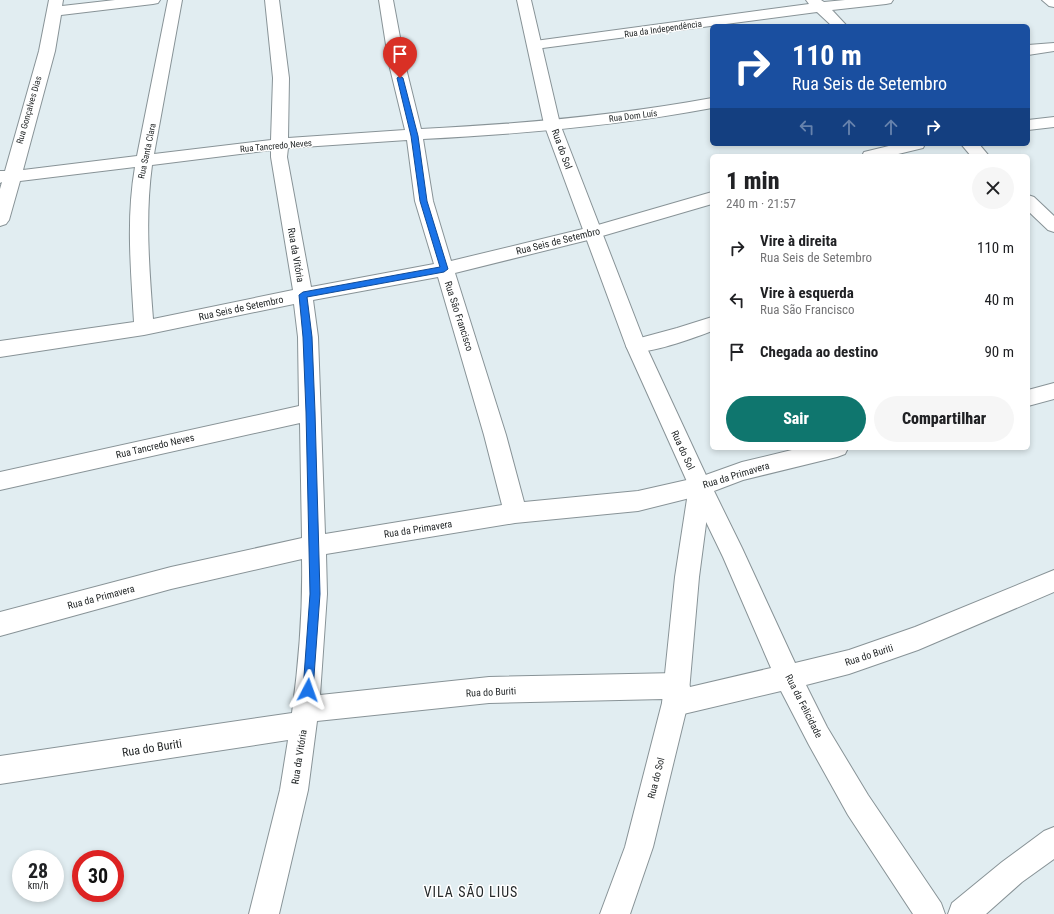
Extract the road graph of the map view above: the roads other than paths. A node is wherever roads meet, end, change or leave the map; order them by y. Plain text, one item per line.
1 (153, 0) edge
2 (175, 0) edge
3 (272, 0) edge
4 (386, 0) edge
5 (524, 0) edge
6 (886, 0) edge
7 (1049, 0) edge
8 (816, 3) edge
9 (1054, 3) edge
10 (55, 5) edge
11 (838, 24) edge
12 (535, 45) junction
13 (1054, 47) edge
14 (1030, 50) edge
15 (710, 103) edge
16 (1054, 122) edge
17 (552, 124) junction
18 (1030, 125) edge
19 (414, 136) junction
20 (279, 144) junction
21 (909, 146) edge
22 (970, 146) edge
23 (878, 154) edge
24 (979, 154) edge
25 (143, 160) junction
26 (6, 176) edge
27 (710, 199) edge
28 (1030, 203) edge
29 (1045, 219) edge
30 (0, 220) edge
31 (592, 233) junction
32 (444, 269) junction
33 (303, 295) junction
34 (710, 325) edge
35 (144, 328) junction
36 (636, 346) junction
37 (0, 349) edge
38 (1054, 391) edge
39 (1030, 397) edge
40 (311, 412) junction
41 (829, 450) edge
42 (0, 481) edge
43 (700, 486) junction
44 (515, 513) junction
45 (314, 546) junction
46 (1054, 582) edge
47 (0, 624) edge
48 (788, 677) junction
49 (676, 694) junction
50 (305, 717) junction
51 (0, 770) edge
52 (1054, 841) edge
53 (264, 914) edge
54 (615, 914) edge
55 (930, 914) edge
56 (963, 914) edge

1 - 10 street
2 - 25 street, Rua Santa Clara
3 - 20 street, Rua da Vitória
4 - 19 street, Rua São Francisco
5 - 12 street, Rua do Sol
6 - 8 street, Rua da Independência
7 - 9 street
8 - 11 street
8 - 12 street, Rua da Independência
10 - 26 street, Rua Gonçalves Dias
12 - 17 street, Rua do Sol
13 - 14 street
15 - 17 street, Rua Dom Luís
16 - 18 street
17 - 19 street, Rua Tancredo Neves
17 - 31 street, Rua do Sol
19 - 20 street, Rua Tancredo Neves
19 - 32 street, Rua São Francisco
20 - 25 street, Rua Tancredo Neves
20 - 33 street, Rua da Vitória
21 - 23 street
22 - 24 street
25 - 26 street, Rua Tancredo Neves
25 - 35 street, Rua Santa Clara
26 - 30 street, Rua Gonçalves Dias
27 - 31 street, Rua Seis de Setembro
28 - 29 street
31 - 32 street, Rua Seis de Setembro
31 - 36 street, Rua do Sol
32 - 33 street, Rua Seis de Setembro
32 - 44 street, Rua São Francisco
33 - 35 street, Rua Seis de Setembro
33 - 40 street, Rua da Vitória
34 - 36 street
35 - 37 street, Rua Seis de Setembro
36 - 43 street, Rua do Sol
38 - 39 street
40 - 42 street, Rua Tancredo Neves
40 - 45 street, Rua da Vitória
41 - 43 street, Rua da Primavera
43 - 44 street, Rua da Primavera
43 - 48 street, Rua da Felicidade
43 - 49 street, Rua do Sol
44 - 45 street, Rua da Primavera
45 - 47 street, Rua da Primavera
45 - 50 street, Rua da Vitória
46 - 48 street, Rua do Buriti
48 - 49 street, Rua do Buriti
48 - 55 street, Rua da Felicidade
49 - 50 street, Rua do Buriti
49 - 54 street, Rua do Sol
50 - 51 street, Rua do Buriti
50 - 53 street, Rua da Vitória
52 - 56 street

